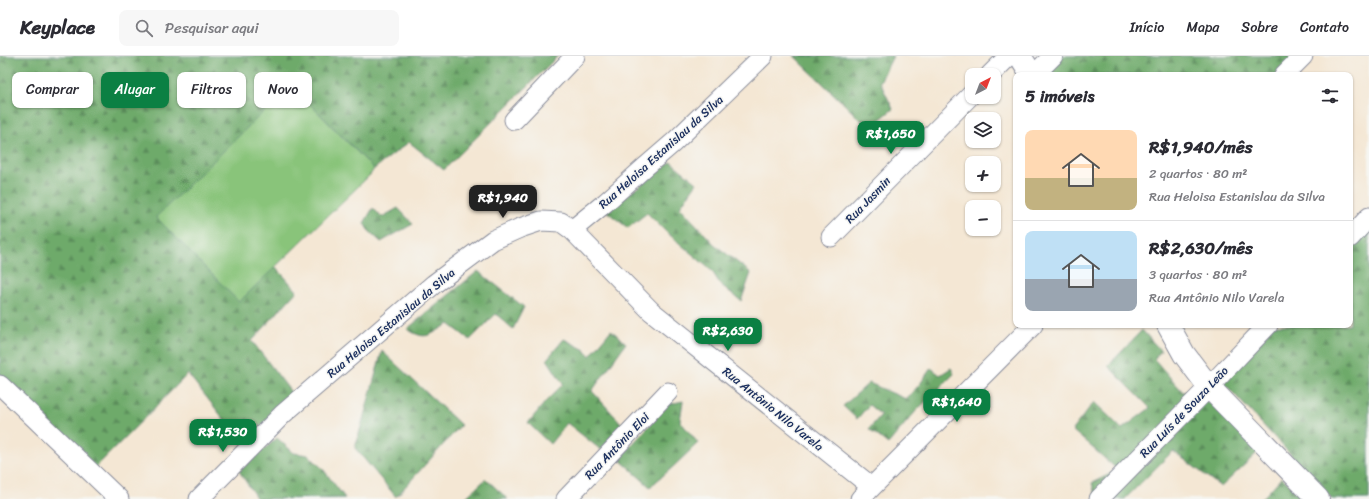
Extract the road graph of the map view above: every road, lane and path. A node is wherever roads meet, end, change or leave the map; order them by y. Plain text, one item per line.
1 (575, 56) edge
2 (763, 56) edge
3 (1009, 56) edge
4 (1020, 56) edge
5 (1054, 56) edge
6 (1304, 56) edge
7 (997, 68) edge
8 (1031, 72) edge
9 (1036, 72) edge
10 (1287, 72) edge
11 (965, 101) edge
12 (514, 120) dead end
13 (1369, 217) edge
14 (572, 230) junction
15 (1353, 235) edge
16 (831, 238) dead end
17 (1030, 328) edge
18 (1170, 328) edge
19 (1265, 328) edge
20 (0, 385) edge
21 (1209, 387) junction
22 (668, 392) dead end
23 (866, 493) edge
24 (119, 499) edge
25 (199, 499) edge
26 (566, 499) edge
27 (1099, 499) edge
28 (1318, 499) edge

1 - 12 street
2 - 14 street, Rua Heloisa Estanislau da Silva
3 - 7 street
4 - 8 main road
5 - 9 street
6 - 10 street
11 - 16 street, Rua Jasmin
13 - 15 street
14 - 23 street, Rua Antônio Nilo Varela
14 - 25 street, Rua Heloisa Estanislau da Silva
17 - 23 street
18 - 21 main road
19 - 21 street, Rua Luís de Souza Leão
20 - 24 street
21 - 27 street, Rua Luís de Souza Leão
21 - 28 main road
22 - 26 street, Rua Antônio Eloi

